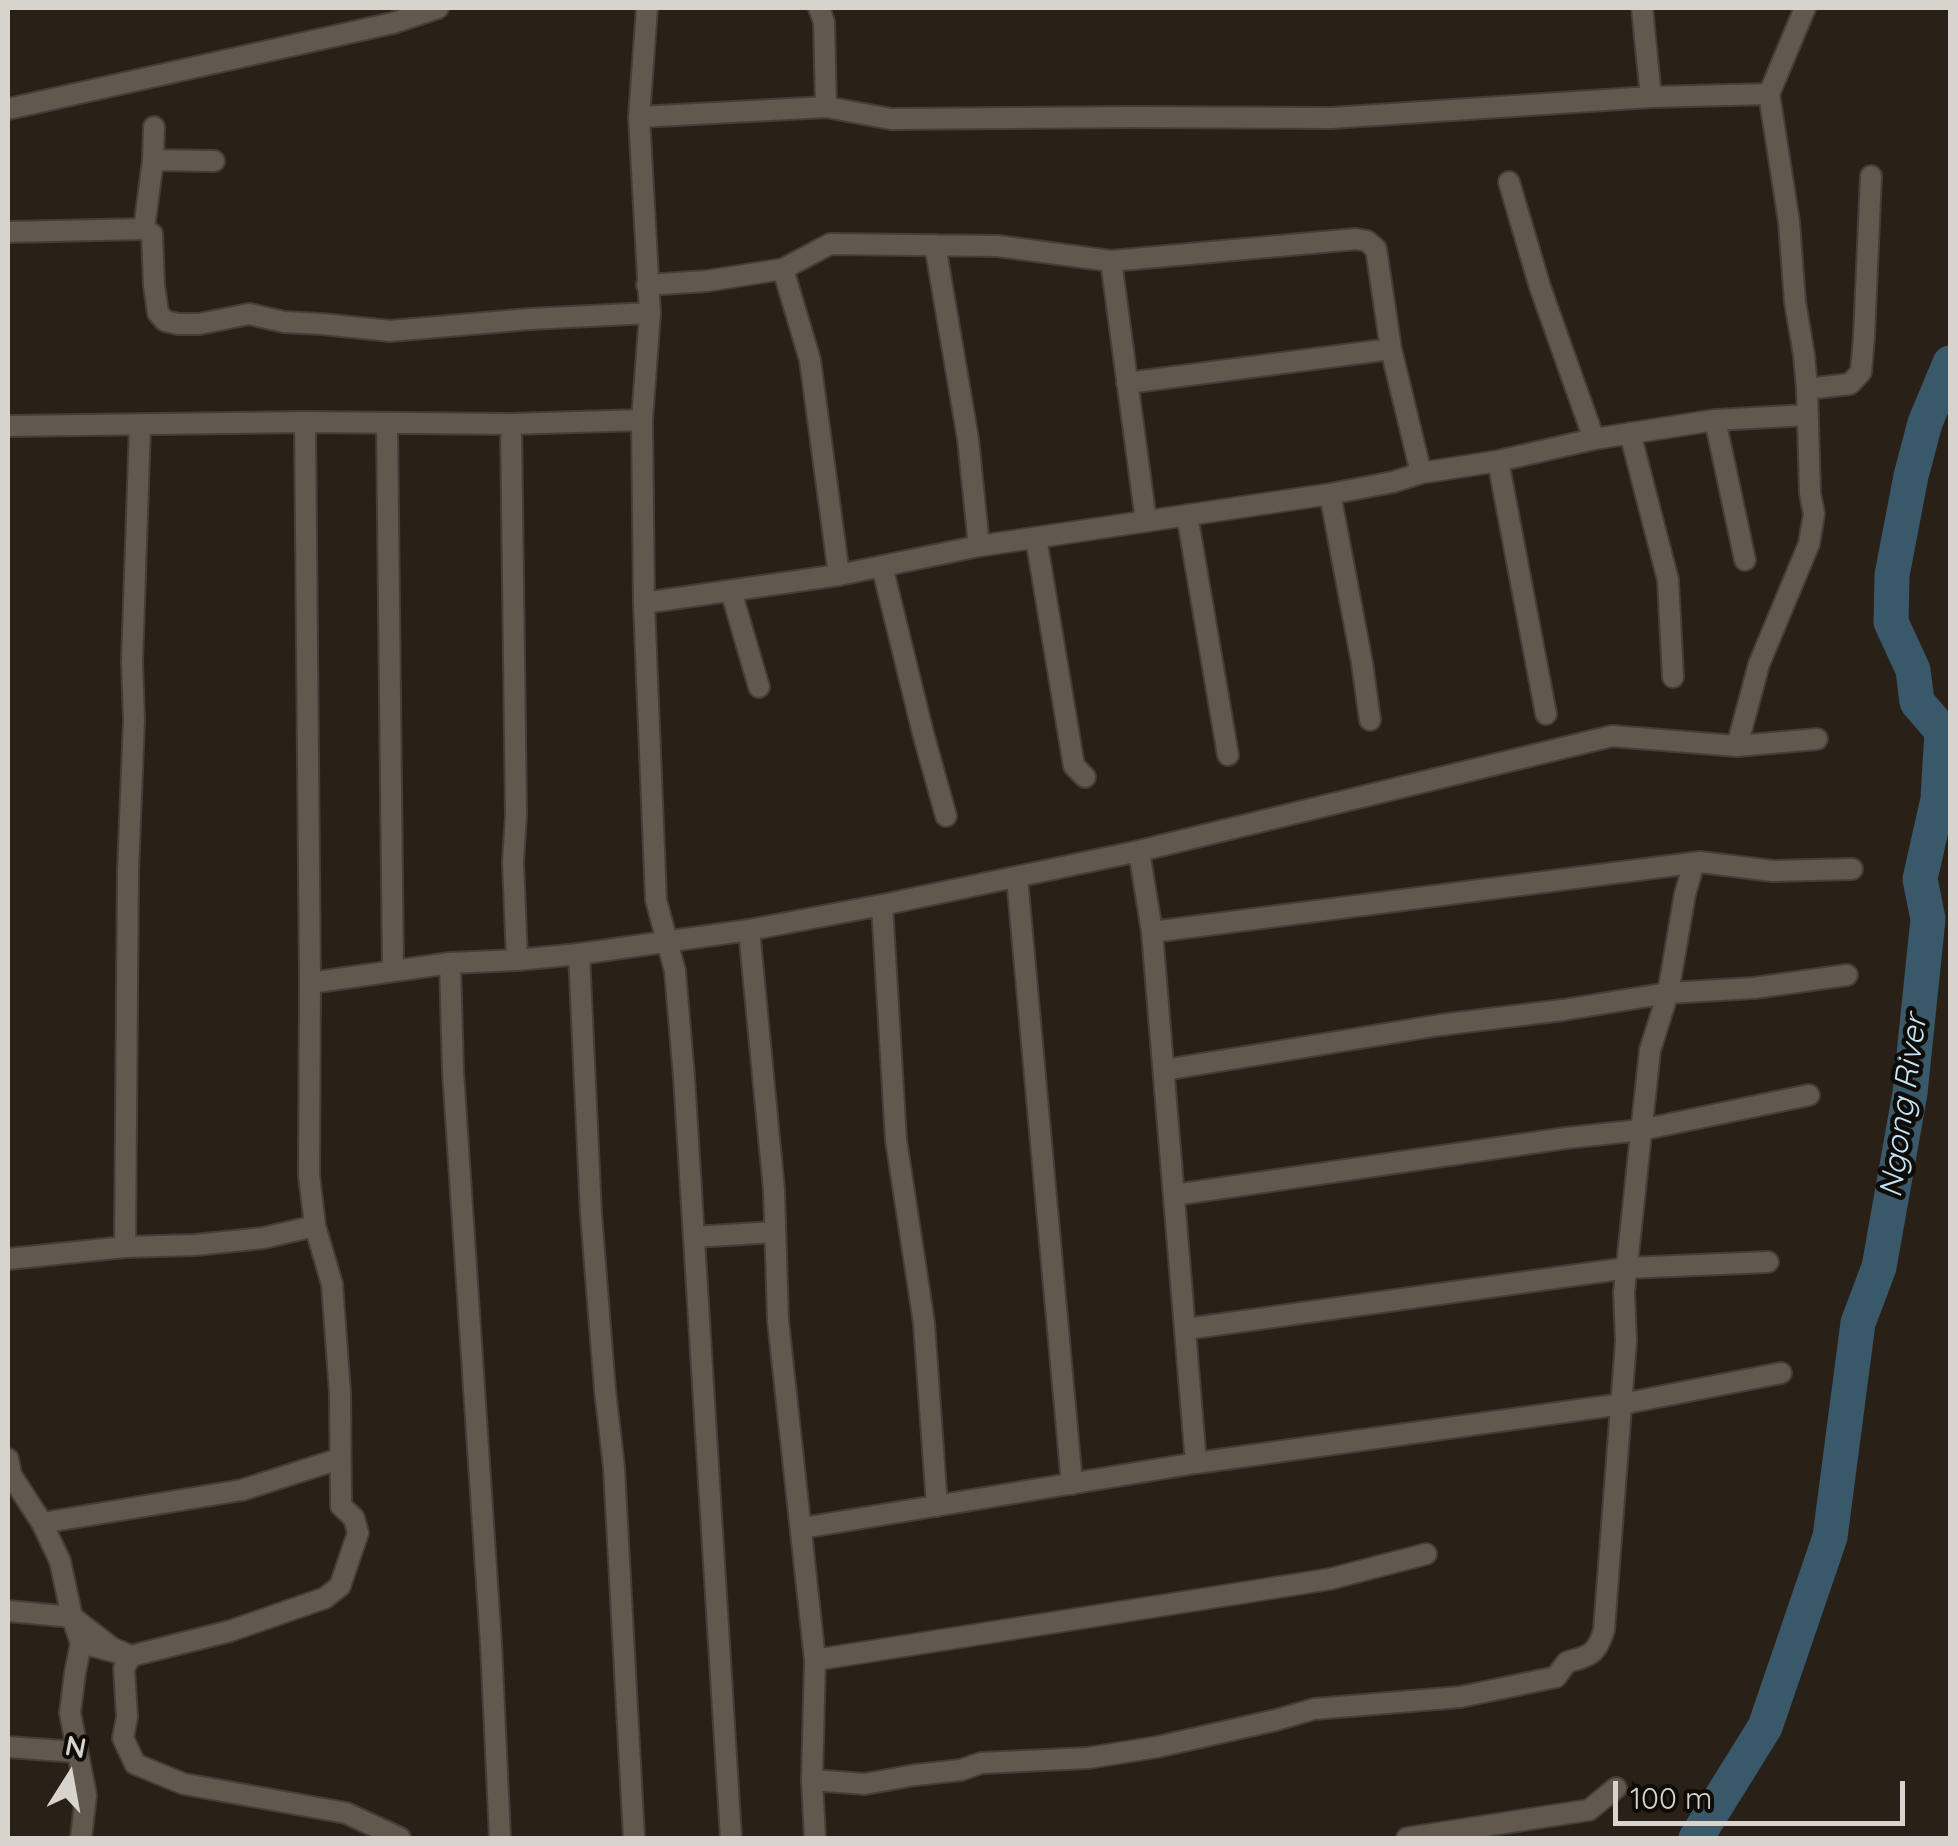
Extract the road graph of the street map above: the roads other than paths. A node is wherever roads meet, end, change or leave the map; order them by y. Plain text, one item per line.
1 (438, 8) edge
2 (650, 8) edge
3 (819, 8) edge
4 (1642, 8) edge
5 (1805, 8) edge
6 (1769, 94) junction
7 (1651, 97) junction
8 (826, 107) junction
9 (8, 109) edge
10 (639, 117) junction
11 (154, 127) dead end
12 (153, 160) junction
13 (214, 162) dead end
14 (1871, 176) dead end
15 (1509, 182) dead end
16 (144, 229) junction
17 (8, 232) edge
18 (936, 245) junction
19 (1110, 260) junction
20 (783, 269) junction
21 (647, 285) junction
22 (650, 313) junction
23 (1391, 349) junction
24 (1127, 383) junction
25 (1807, 390) junction
26 (1808, 415) junction
27 (642, 420) junction
28 (1714, 420) junction
29 (305, 422) junction
30 (387, 424) junction
31 (511, 424) junction
32 (8, 426) edge
33 (140, 426) junction
34 (1630, 433) junction
35 (1594, 439) junction
36 (1498, 462) junction
37 (1421, 474) junction
38 (1330, 494) junction
39 (1187, 515) junction
40 (1146, 521) junction
41 (1036, 538) junction
42 (979, 546) junction
43 (1745, 560) dead end
44 (882, 566) junction
45 (839, 574) junction
46 (731, 591) junction
47 (644, 604) junction
48 (1672, 677) dead end
49 (760, 686) dead end
50 (1546, 714) dead end
51 (1370, 720) dead end
52 (1817, 739) dead end
53 (1737, 746) junction
54 (1228, 754) dead end
55 (1086, 777) dead end
56 (946, 816) dead end
57 (1139, 851) junction
58 (1700, 862) junction
59 (1852, 869) dead end
60 (1017, 878) junction
61 (882, 905) junction
62 (749, 930) junction
63 (1152, 932) junction
64 (668, 941) junction
65 (578, 954) junction
66 (517, 960) junction
67 (450, 963) junction
68 (393, 970) junction
69 (1847, 975) dead end
70 (310, 983) junction
71 (1668, 993) junction
72 (1164, 1070) junction
73 (1809, 1095) dead end
74 (1641, 1130) junction
75 (1174, 1196) junction
76 (315, 1226) junction
77 (775, 1232) junction
78 (694, 1237) junction
79 (124, 1247) junction
80 (8, 1258) edge
81 (1768, 1262) dead end
82 (1627, 1268) junction
83 (1186, 1330) junction
84 (1781, 1373) dead end
85 (1622, 1404) junction
86 (340, 1458) junction
87 (8, 1459) edge
88 (1196, 1463) junction
89 (1072, 1484) junction
90 (937, 1506) junction
91 (42, 1523) junction
92 (802, 1528) junction
93 (1426, 1554) dead end
94 (8, 1611) edge
95 (72, 1617) junction
96 (82, 1643) junction
97 (131, 1656) junction
98 (815, 1660) junction
99 (8, 1747) edge
100 (76, 1752) junction
101 (812, 1780) junction
102 (1616, 1788) dead end
103 (80, 1838) edge
104 (400, 1838) edge
105 (500, 1838) edge
106 (634, 1838) edge
107 (731, 1838) edge
108 (816, 1838) edge
109 (1407, 1838) edge

1 - 9 street
2 - 10 street
3 - 8 street
4 - 7 street
5 - 6 street
6 - 7 street
6 - 25 street
7 - 8 street
8 - 10 street
10 - 21 street
11 - 12 street
12 - 13 street
12 - 16 street
14 - 25 street
15 - 35 street
16 - 17 street
16 - 22 street
18 - 19 street
18 - 20 street
18 - 42 street
19 - 23 street
19 - 24 street
20 - 21 street
20 - 45 street
21 - 22 street
22 - 27 street
23 - 24 street
23 - 37 street
24 - 40 street
25 - 26 street
26 - 28 street
26 - 53 street
27 - 31 street
27 - 47 street
28 - 34 street
28 - 43 street
29 - 30 street
29 - 33 street
29 - 70 street
30 - 31 street
30 - 68 street
31 - 66 street
32 - 33 street
33 - 79 street
34 - 35 street
34 - 48 street
35 - 36 street
36 - 37 street
36 - 50 street
37 - 38 street
38 - 39 street
38 - 51 street
39 - 40 street
39 - 54 street
40 - 41 street
41 - 42 street
41 - 55 street
42 - 44 street
44 - 45 street
44 - 56 street
45 - 46 street
46 - 47 street
46 - 49 street
47 - 64 street
52 - 53 street
53 - 57 street
57 - 60 street
57 - 63 street
58 - 59 street
58 - 63 street
58 - 71 street
60 - 61 street
60 - 89 street
61 - 62 street
61 - 90 street
62 - 64 street
62 - 77 street
63 - 72 street
64 - 65 street
64 - 78 street
65 - 66 street
65 - 106 street
66 - 67 street
67 - 68 street
67 - 105 street
68 - 70 street
69 - 71 street
70 - 76 street
71 - 72 street
71 - 74 street
72 - 75 street
73 - 74 street
74 - 75 street
74 - 82 street
75 - 83 street
76 - 79 street
76 - 86 street
77 - 78 street
77 - 92 street
78 - 107 street
79 - 80 street
81 - 82 street
82 - 83 street
82 - 85 street
83 - 88 street
84 - 85 street
85 - 88 street
85 - 101 street
86 - 91 street
86 - 97 street
87 - 91 street
88 - 89 street
89 - 90 street
90 - 92 street
91 - 95 street
92 - 98 street
93 - 98 street
94 - 95 street
95 - 96 street
95 - 97 street
96 - 97 street
96 - 100 street
97 - 104 street
98 - 101 street
99 - 100 street
100 - 103 street
101 - 108 street
102 - 109 street

